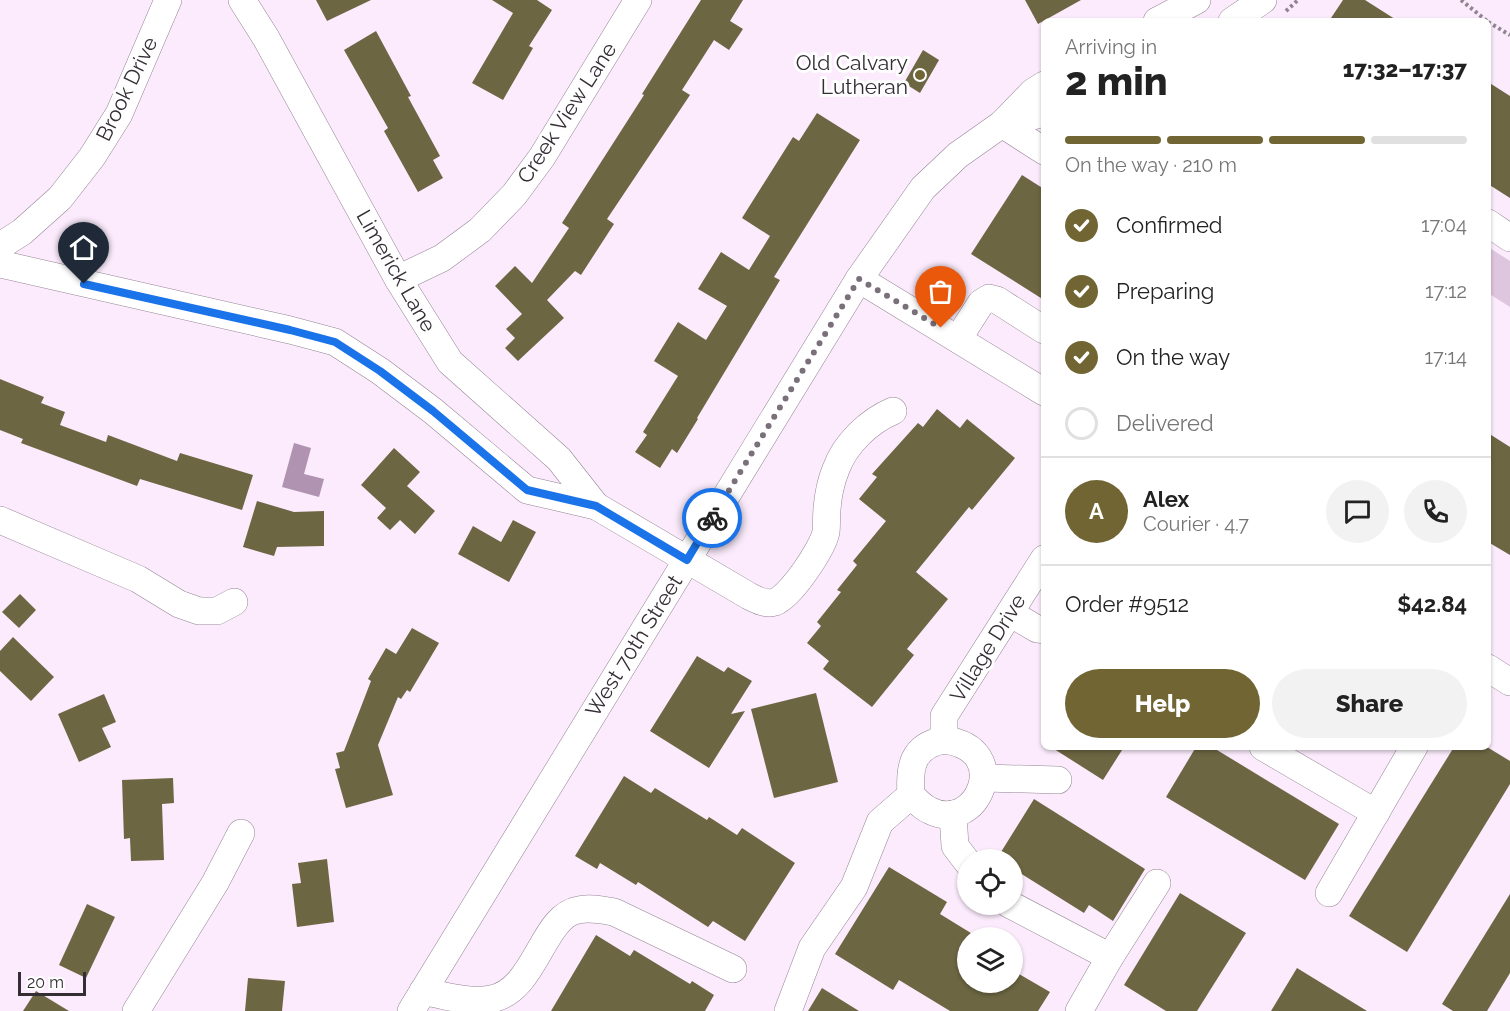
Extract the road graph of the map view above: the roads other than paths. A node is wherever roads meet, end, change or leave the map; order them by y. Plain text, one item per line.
1 (168, 0) edge
2 (242, 0) edge
3 (638, 0) edge
4 (1197, 0) edge
5 (1211, 0) edge
6 (1263, 0) edge
7 (1163, 18) edge
8 (1221, 18) edge
9 (1236, 18) edge
10 (1041, 88) edge
11 (1041, 114) edge
12 (1002, 124) junction
13 (1041, 149) edge
14 (1491, 225) edge
15 (1510, 237) edge
16 (0, 246) edge
17 (0, 264) edge
18 (398, 279) junction
19 (859, 279) junction
20 (1041, 328) edge
21 (958, 339) junction
22 (1041, 390) edge
23 (892, 411) dead end
24 (596, 506) junction
25 (0, 520) edge
26 (687, 560) junction
27 (1041, 564) edge
28 (234, 602) dead end
29 (1010, 613) junction
30 (1041, 630) edge
31 (1491, 670) edge
32 (1510, 682) edge
33 (944, 740) junction
34 (1268, 750) edge
35 (1412, 750) edge
36 (985, 778) junction
37 (1058, 780) dead end
38 (911, 795) junction
39 (1376, 813) junction
40 (953, 814) junction
41 (241, 833) dead end
42 (957, 849) edge
43 (1157, 883) dead end
44 (1329, 893) dead end
45 (1023, 911) edge
46 (1110, 957) junction
47 (733, 969) dead end
48 (417, 1001) edge
49 (136, 1011) edge
50 (788, 1011) edge
51 (1078, 1011) edge

1 - 16 street, Brook Drive
2 - 18 street, Limerick Lane
3 - 18 street, Creek View Lane
4 - 7 street
5 - 8 street
6 - 9 street
10 - 12 street, West 70th Street
11 - 12 street, West 70th Street
12 - 13 street
12 - 19 street, West 70th Street
14 - 15 street
17 - 24 street
18 - 24 street, Limerick Lane
19 - 21 street
19 - 26 street, West 70th Street
20 - 21 street
21 - 22 street
23 - 26 street
24 - 26 street
25 - 28 street
26 - 48 street, West 70th Street
27 - 29 street, Village Drive
29 - 30 street
29 - 33 street, Village Drive
31 - 32 street
33 - 36 street
33 - 38 street
34 - 39 street
35 - 39 street
36 - 37 street
36 - 40 street
38 - 40 street
38 - 50 street
39 - 44 street
40 - 42 street
41 - 49 street
43 - 46 street
45 - 46 street
46 - 51 street
47 - 48 street

